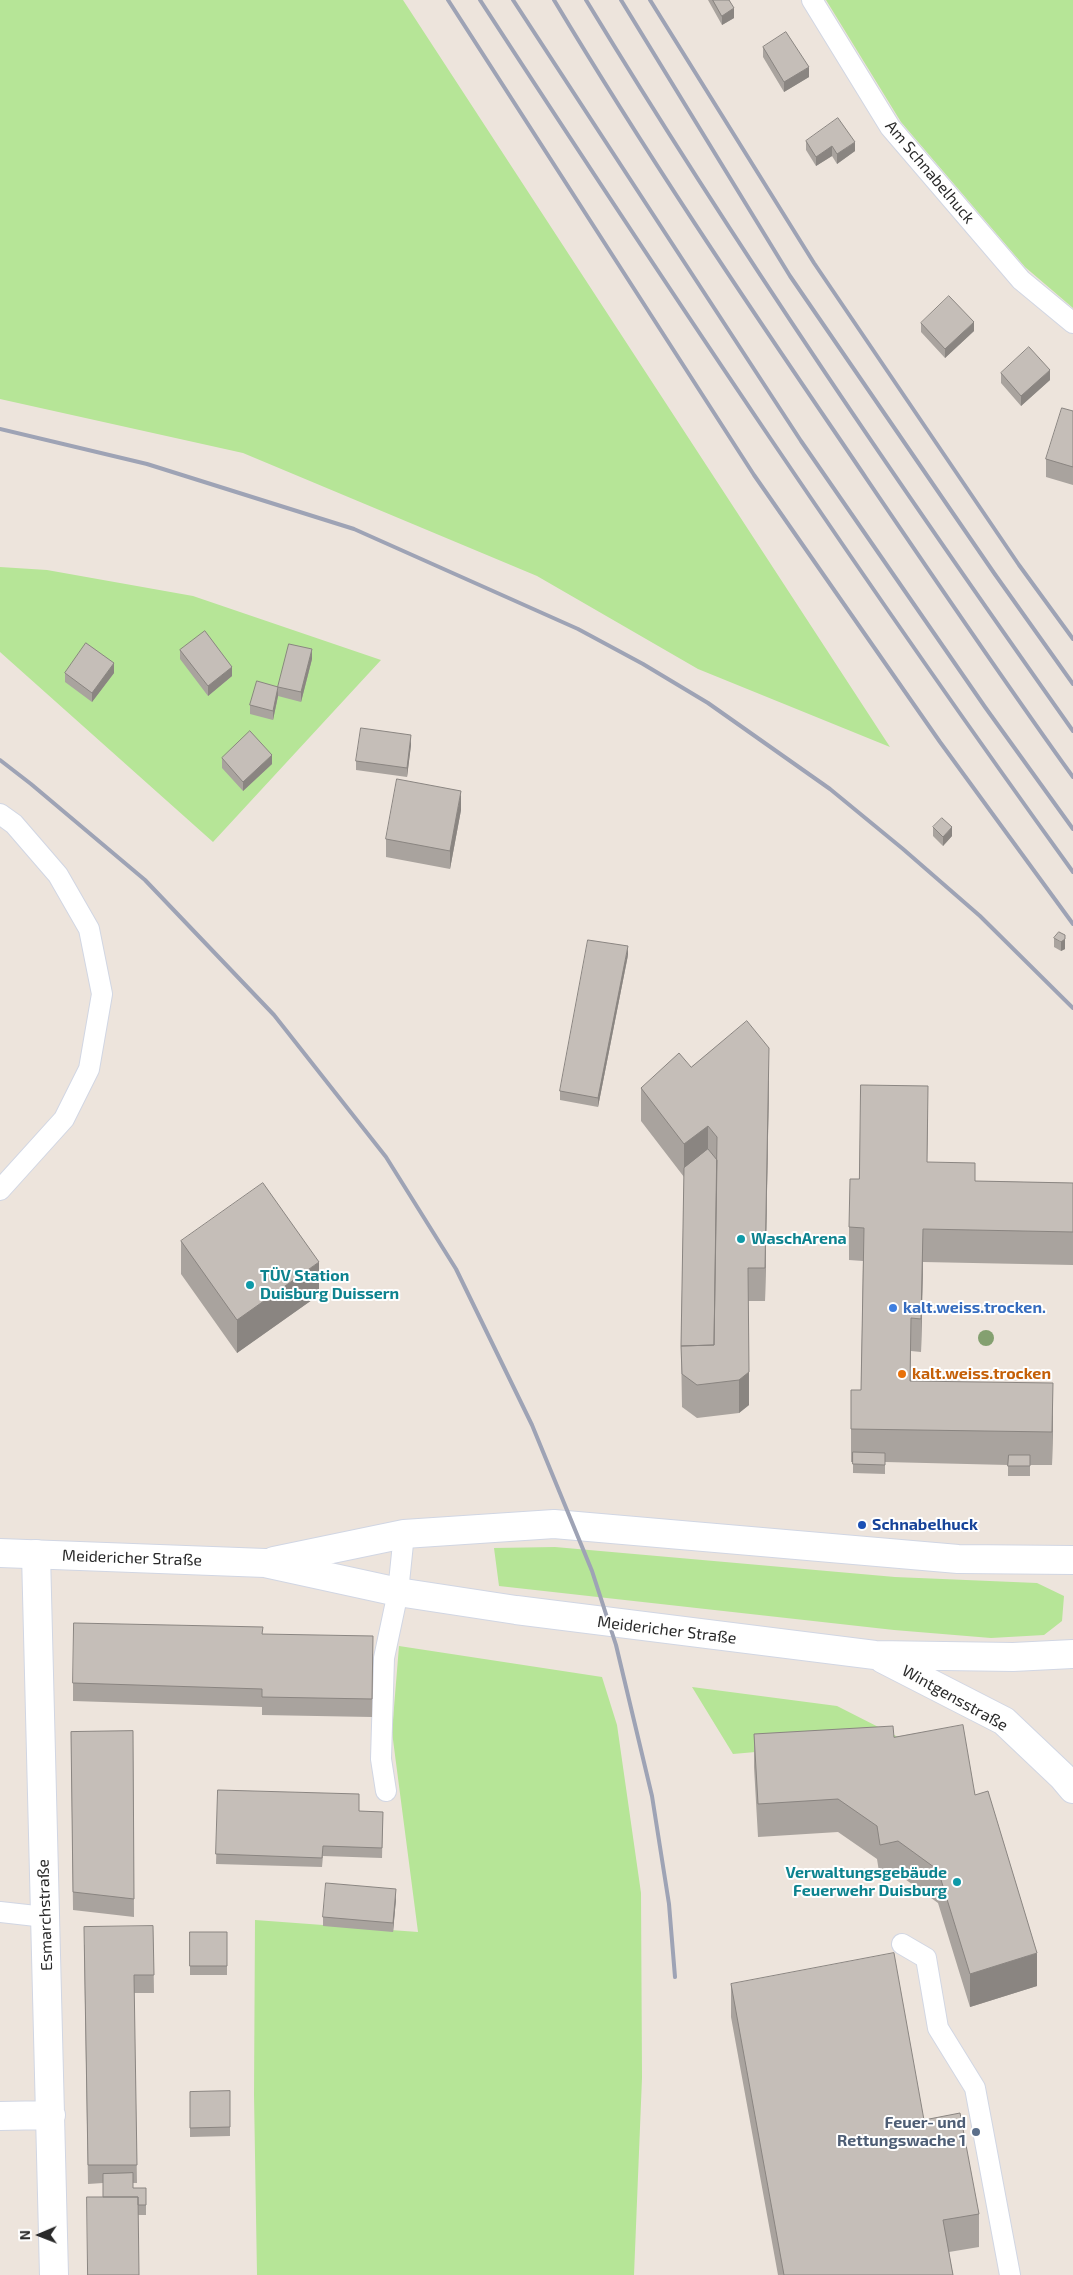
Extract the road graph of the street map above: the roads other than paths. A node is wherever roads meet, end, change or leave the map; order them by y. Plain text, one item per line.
1 (812, 0) edge
2 (1073, 323) edge
3 (0, 814) edge
4 (0, 1190) edge
5 (404, 1534) junction
6 (0, 1553) edge
7 (36, 1554) junction
8 (1073, 1560) edge
9 (265, 1563) junction
10 (398, 1592) junction
11 (1073, 1654) edge
12 (875, 1655) junction
13 (1073, 1789) edge
14 (386, 1791) dead end
15 (0, 1912) edge
16 (45, 1917) junction
17 (902, 1944) dead end
18 (51, 2115) junction
19 (0, 2116) edge
20 (54, 2275) edge
21 (1010, 2275) edge

1 - 2 lane, Am Schnabelhuck
3 - 4 lane
5 - 8 main road, Meidericher Straße
5 - 9 main road, Meidericher Straße
5 - 10 lane
6 - 7 main road, Meidericher Straße
7 - 9 main road, Meidericher Straße
7 - 16 main road, Esmarchstraße
9 - 10 main road, Meidericher Straße
10 - 12 main road, Meidericher Straße
10 - 14 lane
11 - 12 main road, Meidericher Straße
12 - 13 main road, Wintgensstraße
15 - 16 lane
16 - 18 main road, Esmarchstraße
17 - 21 lane
18 - 19 main road
18 - 20 main road, Esmarchstraße

